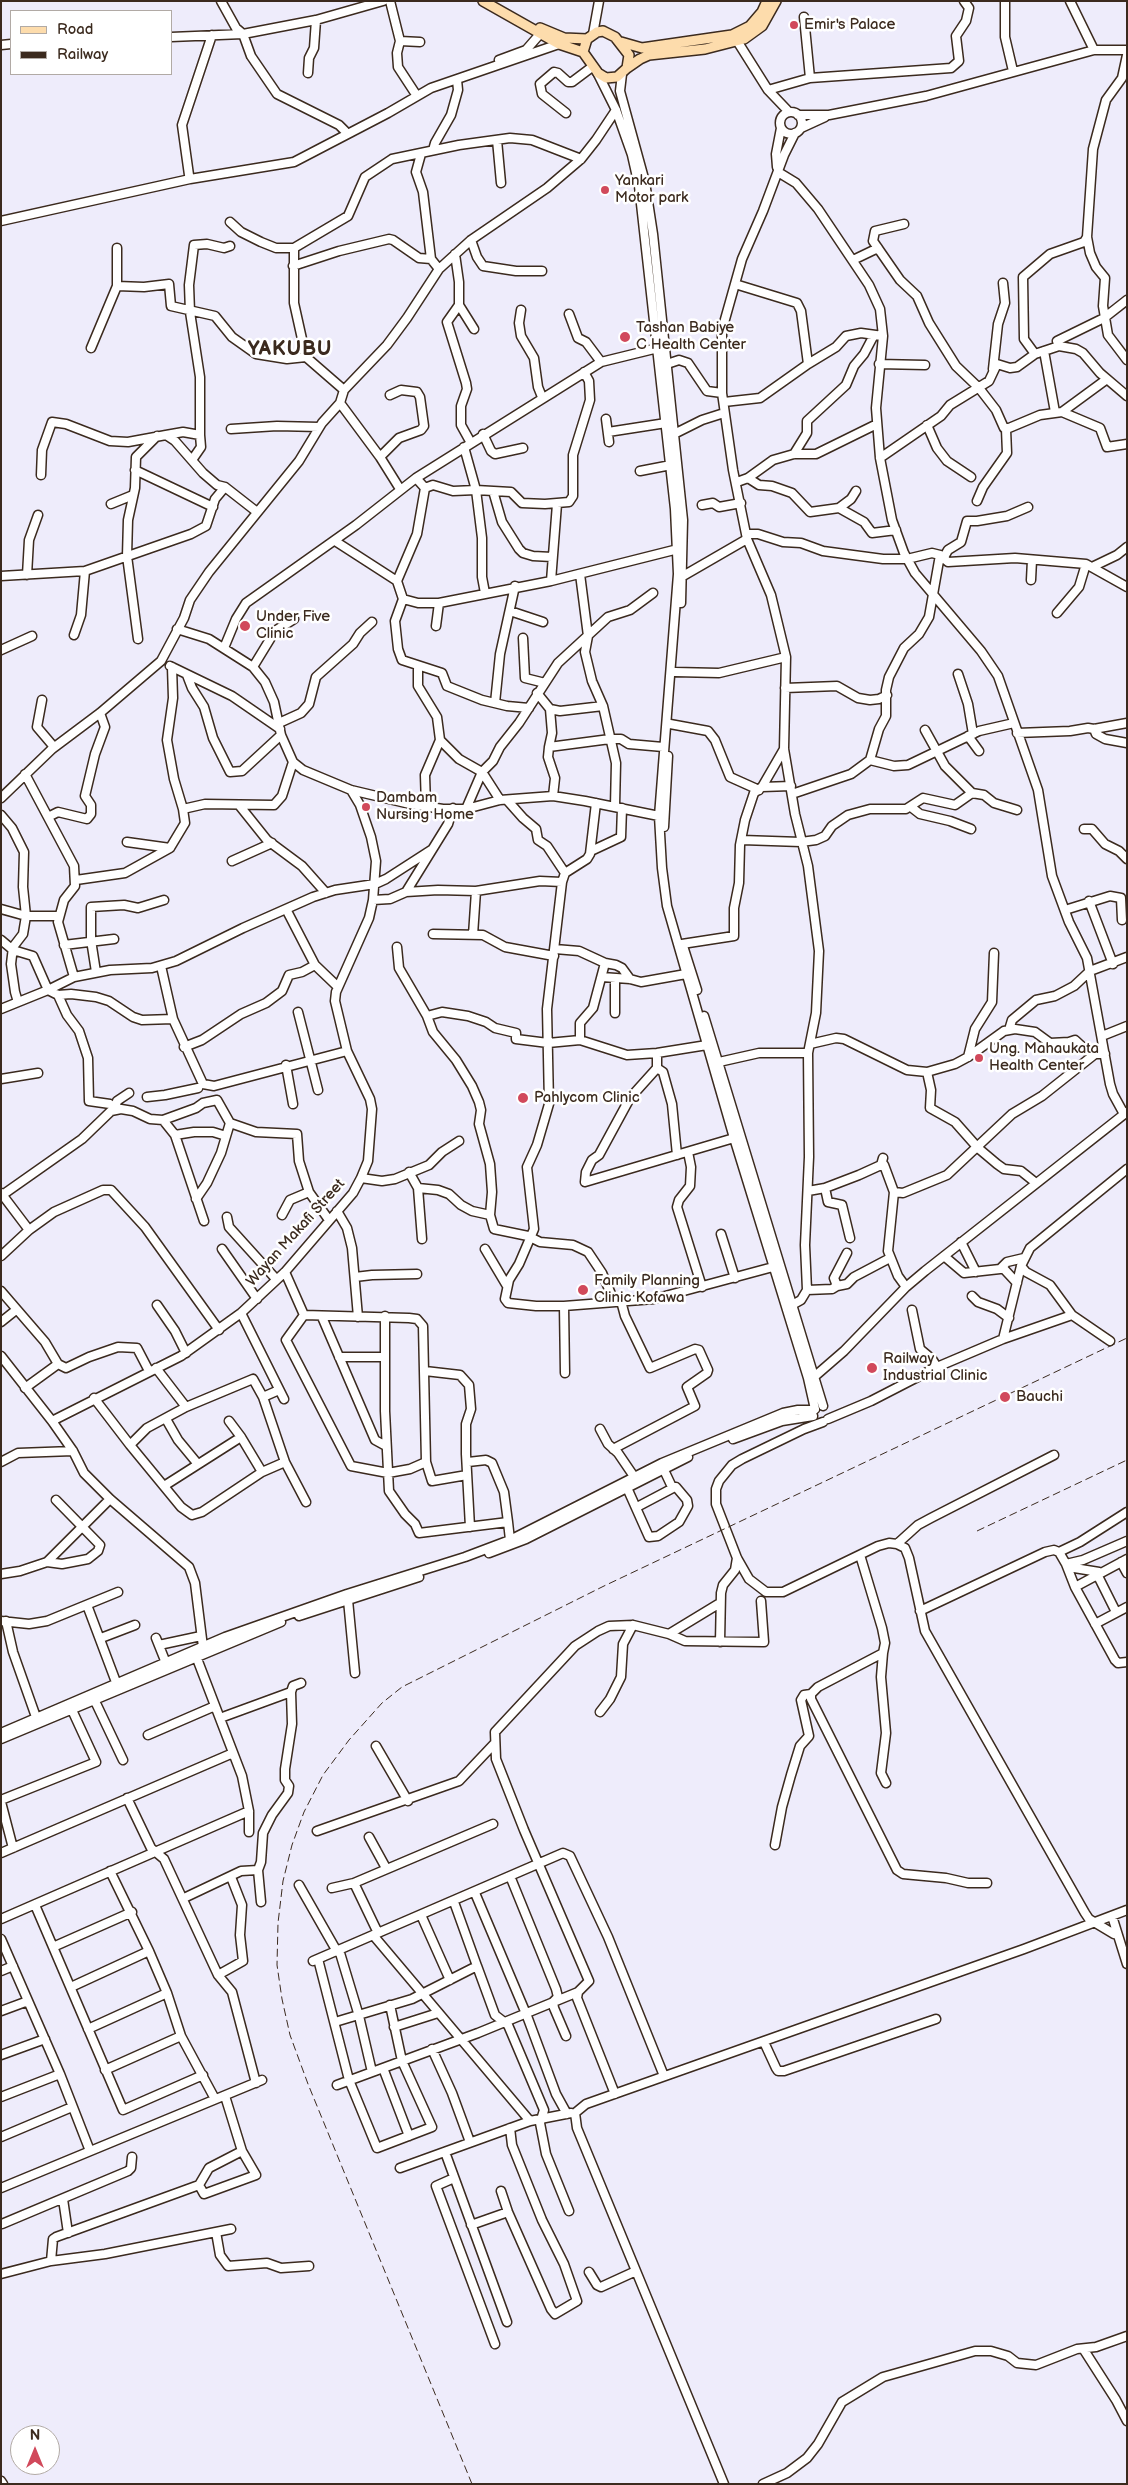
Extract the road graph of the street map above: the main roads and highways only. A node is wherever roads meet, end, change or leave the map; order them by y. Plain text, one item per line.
1 (483, 1) edge
2 (492, 1) edge
3 (767, 1) edge
4 (776, 1) edge
5 (590, 36) junction
6 (735, 38) junction
7 (621, 42) junction
8 (584, 52) junction
9 (625, 71) junction

1 - 8 main road
2 - 5 main road
3 - 6 main road
4 - 6 main road
5 - 7 main road
5 - 8 main road
6 - 7 main road
6 - 9 main road
7 - 9 main road
8 - 9 main road

